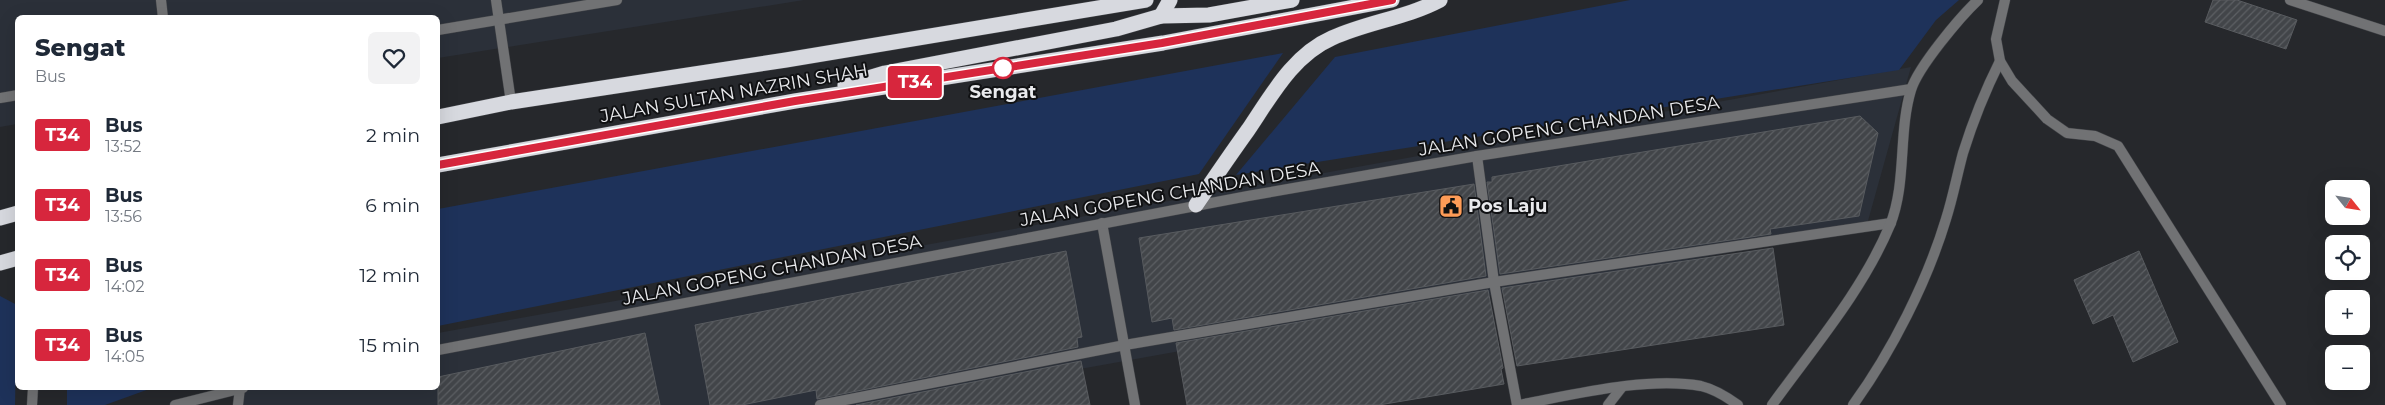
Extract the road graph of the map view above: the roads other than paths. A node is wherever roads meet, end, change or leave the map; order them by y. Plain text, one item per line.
1 (161, 0) edge
2 (496, 0) edge
3 (617, 0) edge
4 (1147, 0) edge
5 (1170, 0) edge
6 (1292, 0) edge
7 (1392, 0) edge
8 (1440, 0) edge
9 (1978, 0) edge
10 (2005, 0) edge
11 (2290, 0) edge
12 (1085, 5) edge
13 (163, 15) edge
14 (1160, 16) junction
15 (499, 21) junction
16 (440, 30) edge
17 (2385, 31) edge
18 (2000, 61) junction
19 (1911, 89) junction
20 (15, 96) edge
21 (0, 98) edge
22 (795, 101) junction
23 (512, 102) junction
24 (440, 117) edge
25 (1477, 156) junction
26 (440, 165) edge
27 (1196, 206) junction
28 (15, 214) edge
29 (0, 218) edge
30 (1891, 222) junction
31 (1102, 223) junction
32 (15, 259) edge
33 (0, 263) edge
34 (1494, 282) junction
35 (1125, 345) junction
36 (440, 350) edge
37 (1622, 387) junction
38 (33, 390) edge
39 (233, 390) edge
40 (241, 390) edge
41 (32, 405) edge
42 (175, 405) edge
43 (238, 405) edge
44 (820, 405) edge
45 (1135, 405) edge
46 (1518, 405) edge
47 (1608, 405) edge
48 (1738, 405) edge
49 (1772, 405) edge
50 (1853, 405) edge
51 (2281, 405) edge

1 - 13 street
2 - 15 street
3 - 15 street
4 - 12 highway, JALAN SULTAN NAZRIN SHAH
4 - 14 highway
5 - 14 highway
6 - 14 highway
7 - 22 highway, JALAN SULTAN NAZRIN SHAH
8 - 27 highway
9 - 19 street
10 - 18 street
11 - 17 street
12 - 23 highway, JALAN SULTAN NAZRIN SHAH
14 - 22 highway
15 - 16 street
15 - 23 street
18 - 50 street
18 - 51 street
19 - 25 street, JALAN GOPENG CHANDAN DESA
19 - 30 street
20 - 21 street
22 - 26 highway, JALAN SULTAN NAZRIN SHAH
23 - 24 highway, JALAN SULTAN NAZRIN SHAH
25 - 27 street, JALAN GOPENG CHANDAN DESA
25 - 34 street
27 - 31 street, JALAN GOPENG CHANDAN DESA
28 - 29 highway
30 - 34 street
30 - 49 street
31 - 35 street
31 - 36 street, JALAN GOPENG CHANDAN DESA
32 - 33 highway
34 - 35 street
34 - 46 street
35 - 44 street
35 - 45 street
37 - 46 street
37 - 47 street
37 - 48 street
38 - 41 street
39 - 42 street
40 - 43 street

